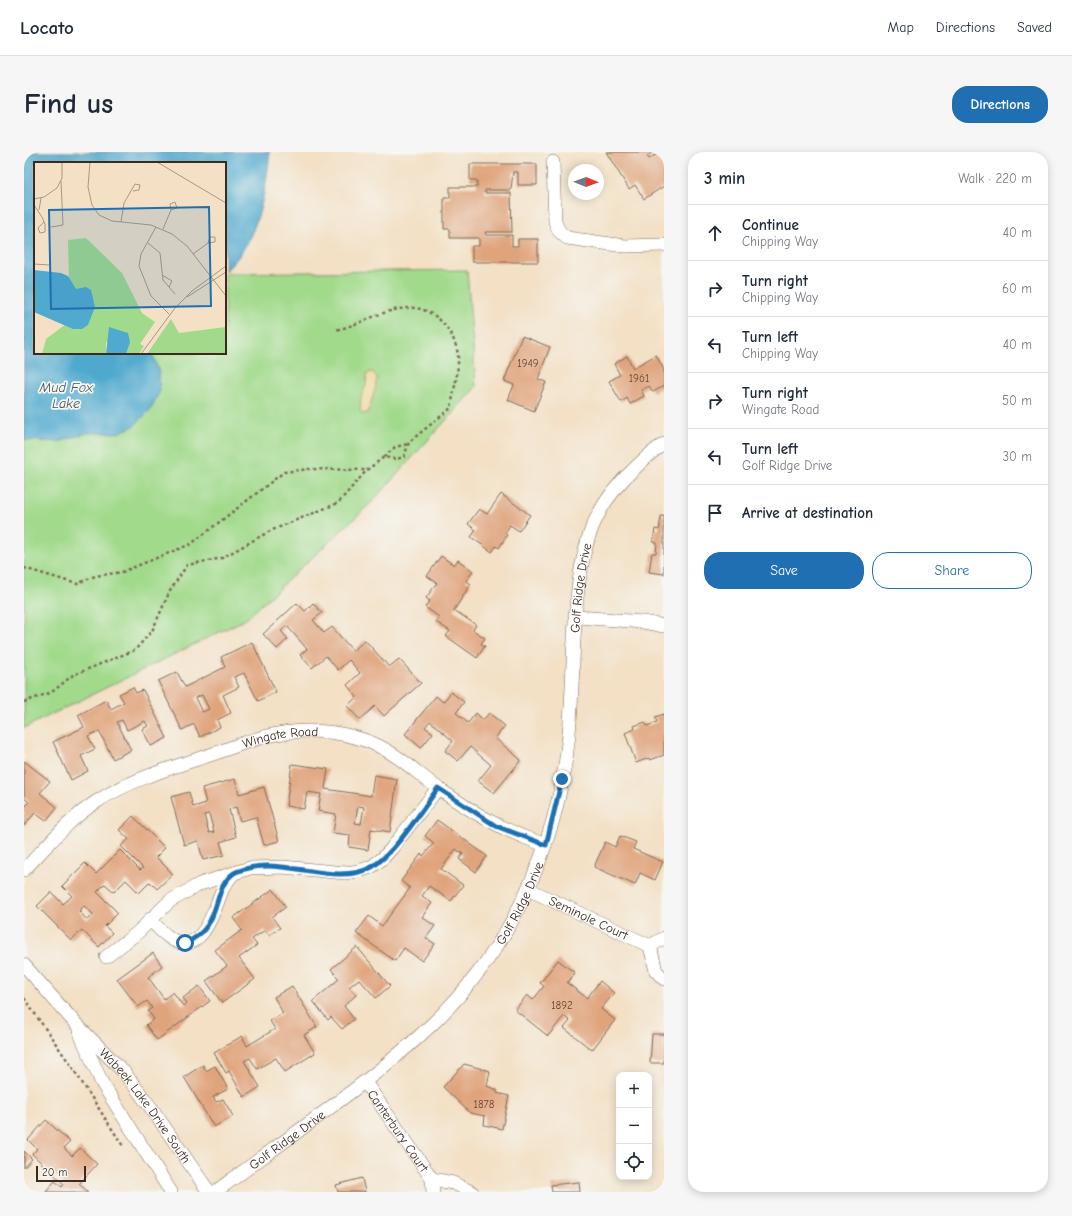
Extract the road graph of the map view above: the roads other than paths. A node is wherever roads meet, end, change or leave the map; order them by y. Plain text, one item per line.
1 (553, 162) dead end
2 (664, 245) edge
3 (664, 444) edge
4 (577, 617) junction
5 (664, 626) edge
6 (438, 788) junction
7 (546, 845) junction
8 (24, 870) edge
9 (234, 873) junction
10 (528, 889) junction
11 (150, 919) junction
12 (664, 938) edge
13 (650, 946) junction
14 (106, 957) dead end
15 (24, 965) edge
16 (664, 979) edge
17 (76, 1024) junction
18 (365, 1082) junction
19 (432, 1185) edge
20 (170, 1192) edge
21 (209, 1192) edge
22 (215, 1192) edge
23 (472, 1192) edge

1 - 2 street
3 - 4 street, Golf Ridge Drive
4 - 5 street
4 - 7 street, Golf Ridge Drive
6 - 7 street, Wingate Road
6 - 8 street, Wingate Road
6 - 9 street
7 - 10 street, Golf Ridge Drive
9 - 11 street
9 - 11 street
10 - 13 street, Seminole Court
10 - 18 street, Golf Ridge Drive
11 - 14 street
12 - 13 street
13 - 16 street
15 - 17 street, Wabeek Lake Drive South
17 - 20 street, Wabeek Lake Drive South
17 - 21 street, Wabeek Lake Drive South
18 - 19 street, Canterbury Court
18 - 22 street, Golf Ridge Drive
19 - 23 street, Canterbury Court

